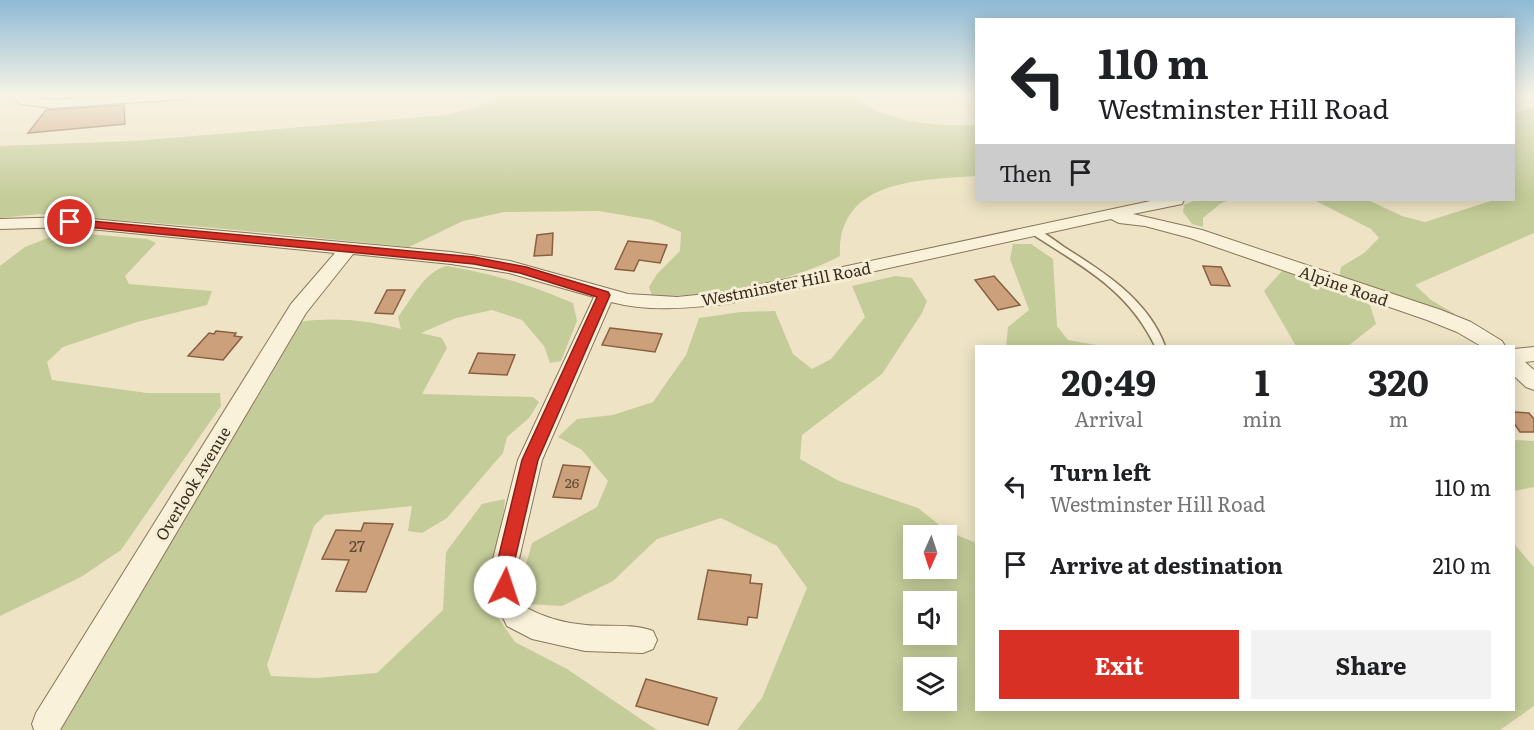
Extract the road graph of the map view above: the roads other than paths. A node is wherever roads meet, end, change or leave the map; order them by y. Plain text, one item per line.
1 (1172, 201) edge
2 (1159, 204) junction
3 (1099, 217) junction
4 (0, 224) edge
5 (1032, 230) junction
6 (1188, 232) junction
7 (348, 249) junction
8 (604, 295) junction
9 (1160, 345) edge
10 (1493, 345) edge
11 (1534, 354) edge
12 (1515, 356) edge
13 (1515, 365) edge
14 (1534, 382) edge
15 (643, 640) dead end
16 (47, 724) dead end

1 - 2 street, Westminster Hill Road
2 - 3 street, Westminster Hill Road
2 - 6 street, Alpine Road
3 - 5 street, Westminster Hill Road
3 - 6 street, Alpine Road
4 - 7 street, Westminster Hill Road
5 - 8 street, Westminster Hill Road
5 - 9 lane
6 - 10 street, Alpine Road
7 - 8 street, Westminster Hill Road
7 - 16 street, Overlook Avenue
8 - 15 street
11 - 12 street
13 - 14 street

